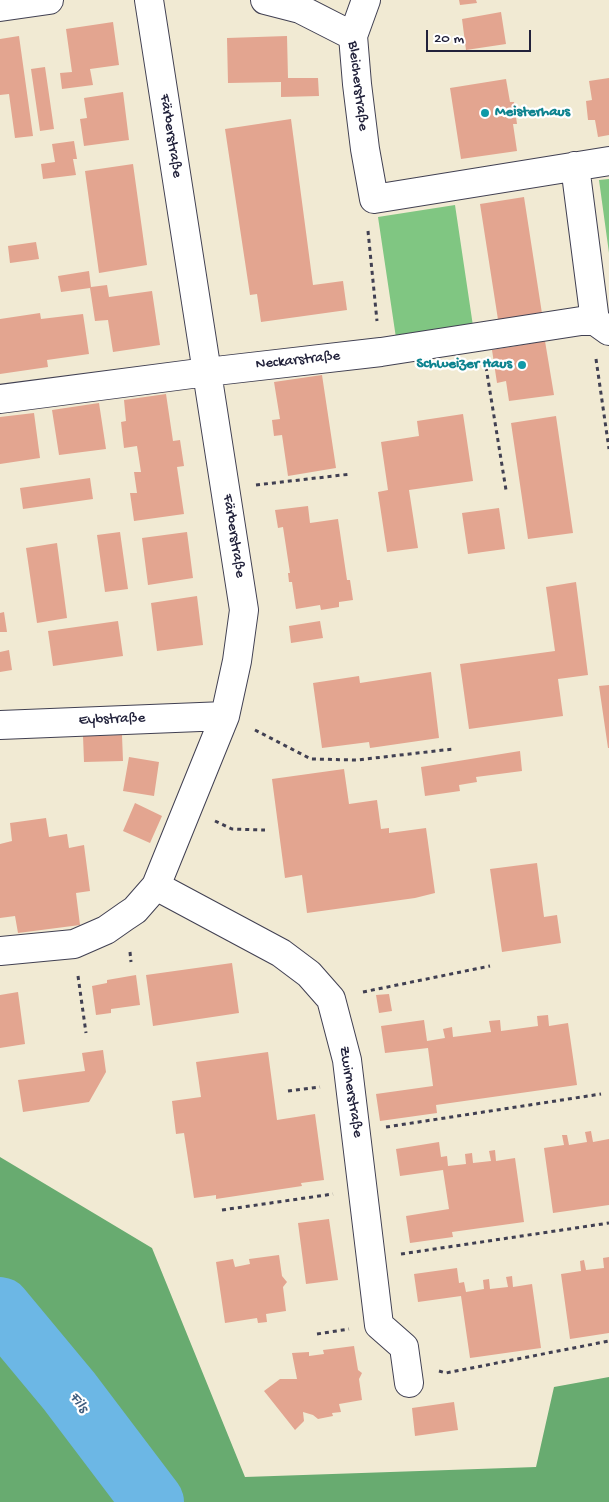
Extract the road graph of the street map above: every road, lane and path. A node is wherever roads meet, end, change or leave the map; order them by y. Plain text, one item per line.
1 (49, 0) edge
2 (149, 0) edge
3 (265, 0) edge
4 (366, 0) edge
5 (0, 8) edge
6 (353, 36) junction
7 (609, 161) edge
8 (575, 166) junction
9 (374, 199) junction
10 (602, 326) edge
11 (480, 337) junction
12 (381, 352) junction
13 (207, 372) junction
14 (0, 399) edge
15 (609, 449) edge
16 (351, 474) dead end
17 (226, 489) junction
18 (506, 490) dead end
19 (225, 716) junction
20 (0, 725) edge
21 (453, 749) dead end
22 (188, 808) junction
23 (265, 830) dead end
24 (156, 886) junction
25 (74, 944) junction
26 (0, 952) edge
27 (490, 966) dead end
28 (330, 999) junction
29 (86, 1033) dead end
30 (601, 1094) dead end
31 (356, 1132) junction
32 (363, 1190) junction
33 (222, 1210) dead end
34 (609, 1223) edge
35 (371, 1259) junction
36 (609, 1341) edge
37 (407, 1371) joint

1 - 5 street
2 - 13 street, Färberstraße
3 - 6 street, Bleicherstraße
4 - 6 street
6 - 9 street, Bleicherstraße
7 - 8 street
8 - 9 street
8 - 10 street
9 - 12 path
10 - 11 street, Neckarstraße
10 - 15 path
11 - 12 street, Neckarstraße
11 - 18 path
12 - 13 street, Neckarstraße
13 - 14 street, Neckarstraße
13 - 17 street, Färberstraße
16 - 17 path
17 - 19 street, Färberstraße
19 - 20 street, Eybstraße
19 - 21 path
19 - 22 street, Färberstraße
22 - 23 path
22 - 24 street, Färberstraße
24 - 25 street, Färberstraße
24 - 28 street, Zwirnerstraße
25 - 26 street, Färberstraße
25 - 29 path
27 - 28 path
28 - 31 street, Zwirnerstraße
30 - 31 path
31 - 32 street, Zwirnerstraße
32 - 33 path
32 - 35 street, Zwirnerstraße
34 - 35 path
35 - 37 street, Zwirnerstraße
36 - 37 path

